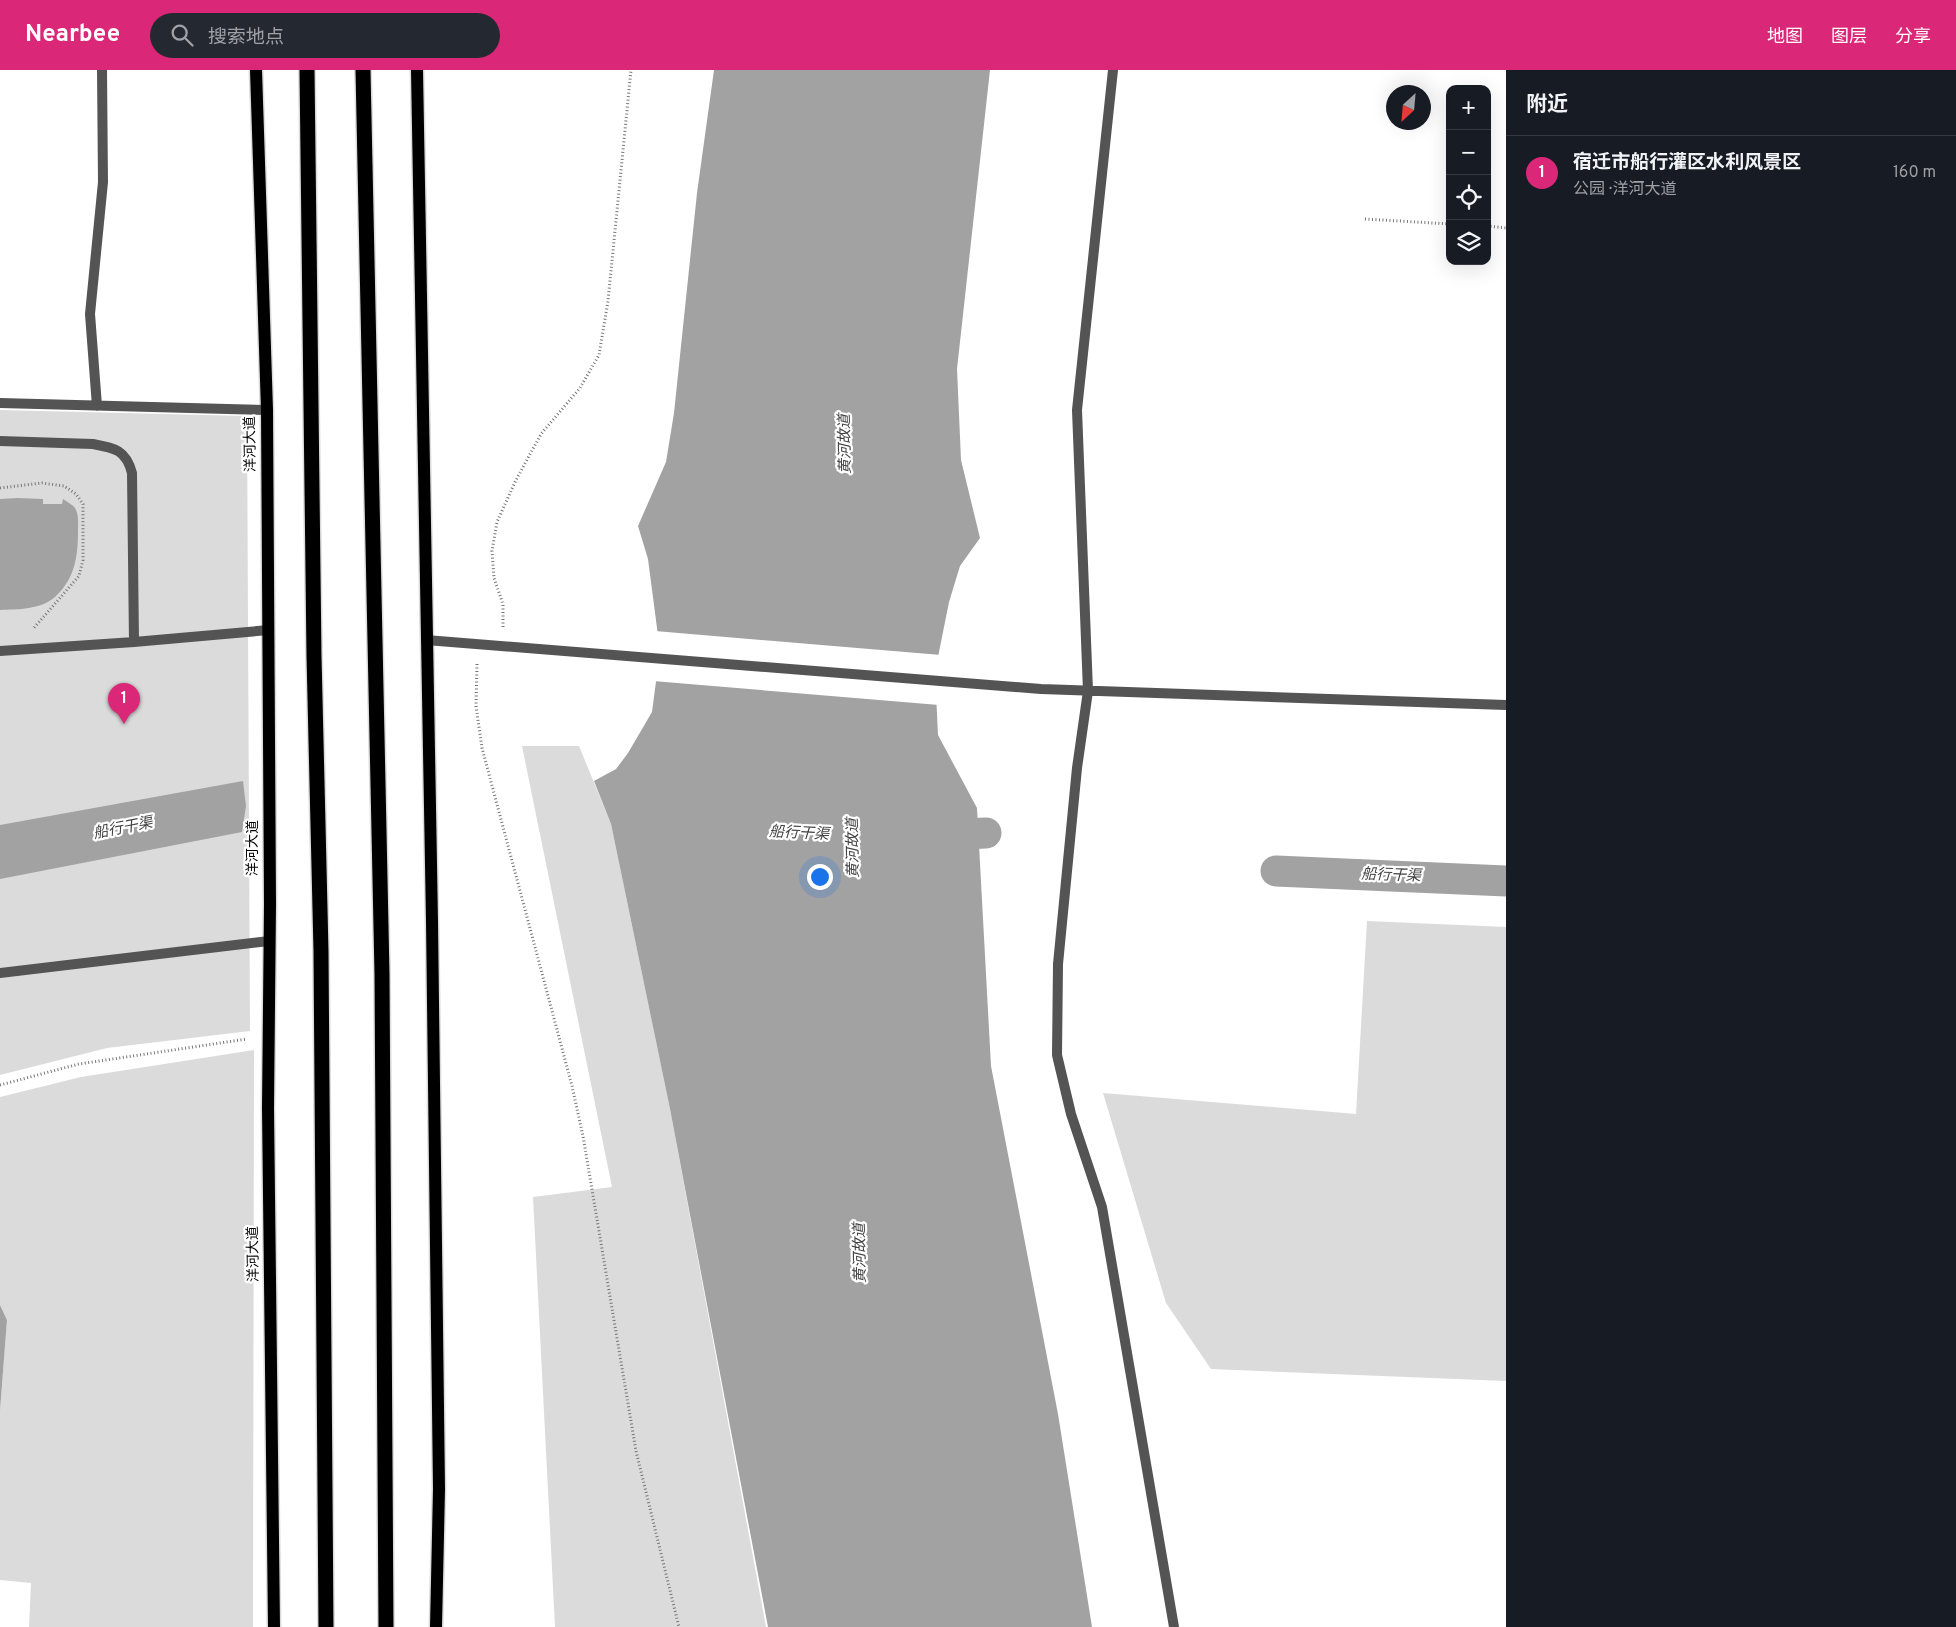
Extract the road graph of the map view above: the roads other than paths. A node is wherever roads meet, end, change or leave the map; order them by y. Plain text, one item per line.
1 (102, 70) edge
2 (256, 70) edge
3 (306, 70) edge
4 (363, 70) edge
5 (417, 70) edge
6 (1113, 70) edge
7 (0, 403) edge
8 (97, 406) junction
9 (267, 410) junction
10 (0, 441) edge
11 (269, 630) junction
12 (426, 640) junction
13 (134, 642) junction
14 (0, 650) edge
15 (1088, 691) junction
16 (1506, 705) edge
17 (269, 941) junction
18 (0, 973) edge
19 (274, 1627) edge
20 (326, 1627) edge
21 (386, 1627) edge
22 (436, 1627) edge
23 (1174, 1627) edge

1 - 8 street
2 - 9 main road, 洋河大道
3 - 20 highway
4 - 21 highway
5 - 12 main road
6 - 15 street
7 - 8 street
8 - 9 street
9 - 11 main road, 洋河大道
10 - 13 street
11 - 13 street
11 - 17 main road, 洋河大道
12 - 15 street
12 - 22 main road
13 - 14 street
15 - 16 street
15 - 23 street
17 - 18 street
17 - 19 main road, 洋河大道

